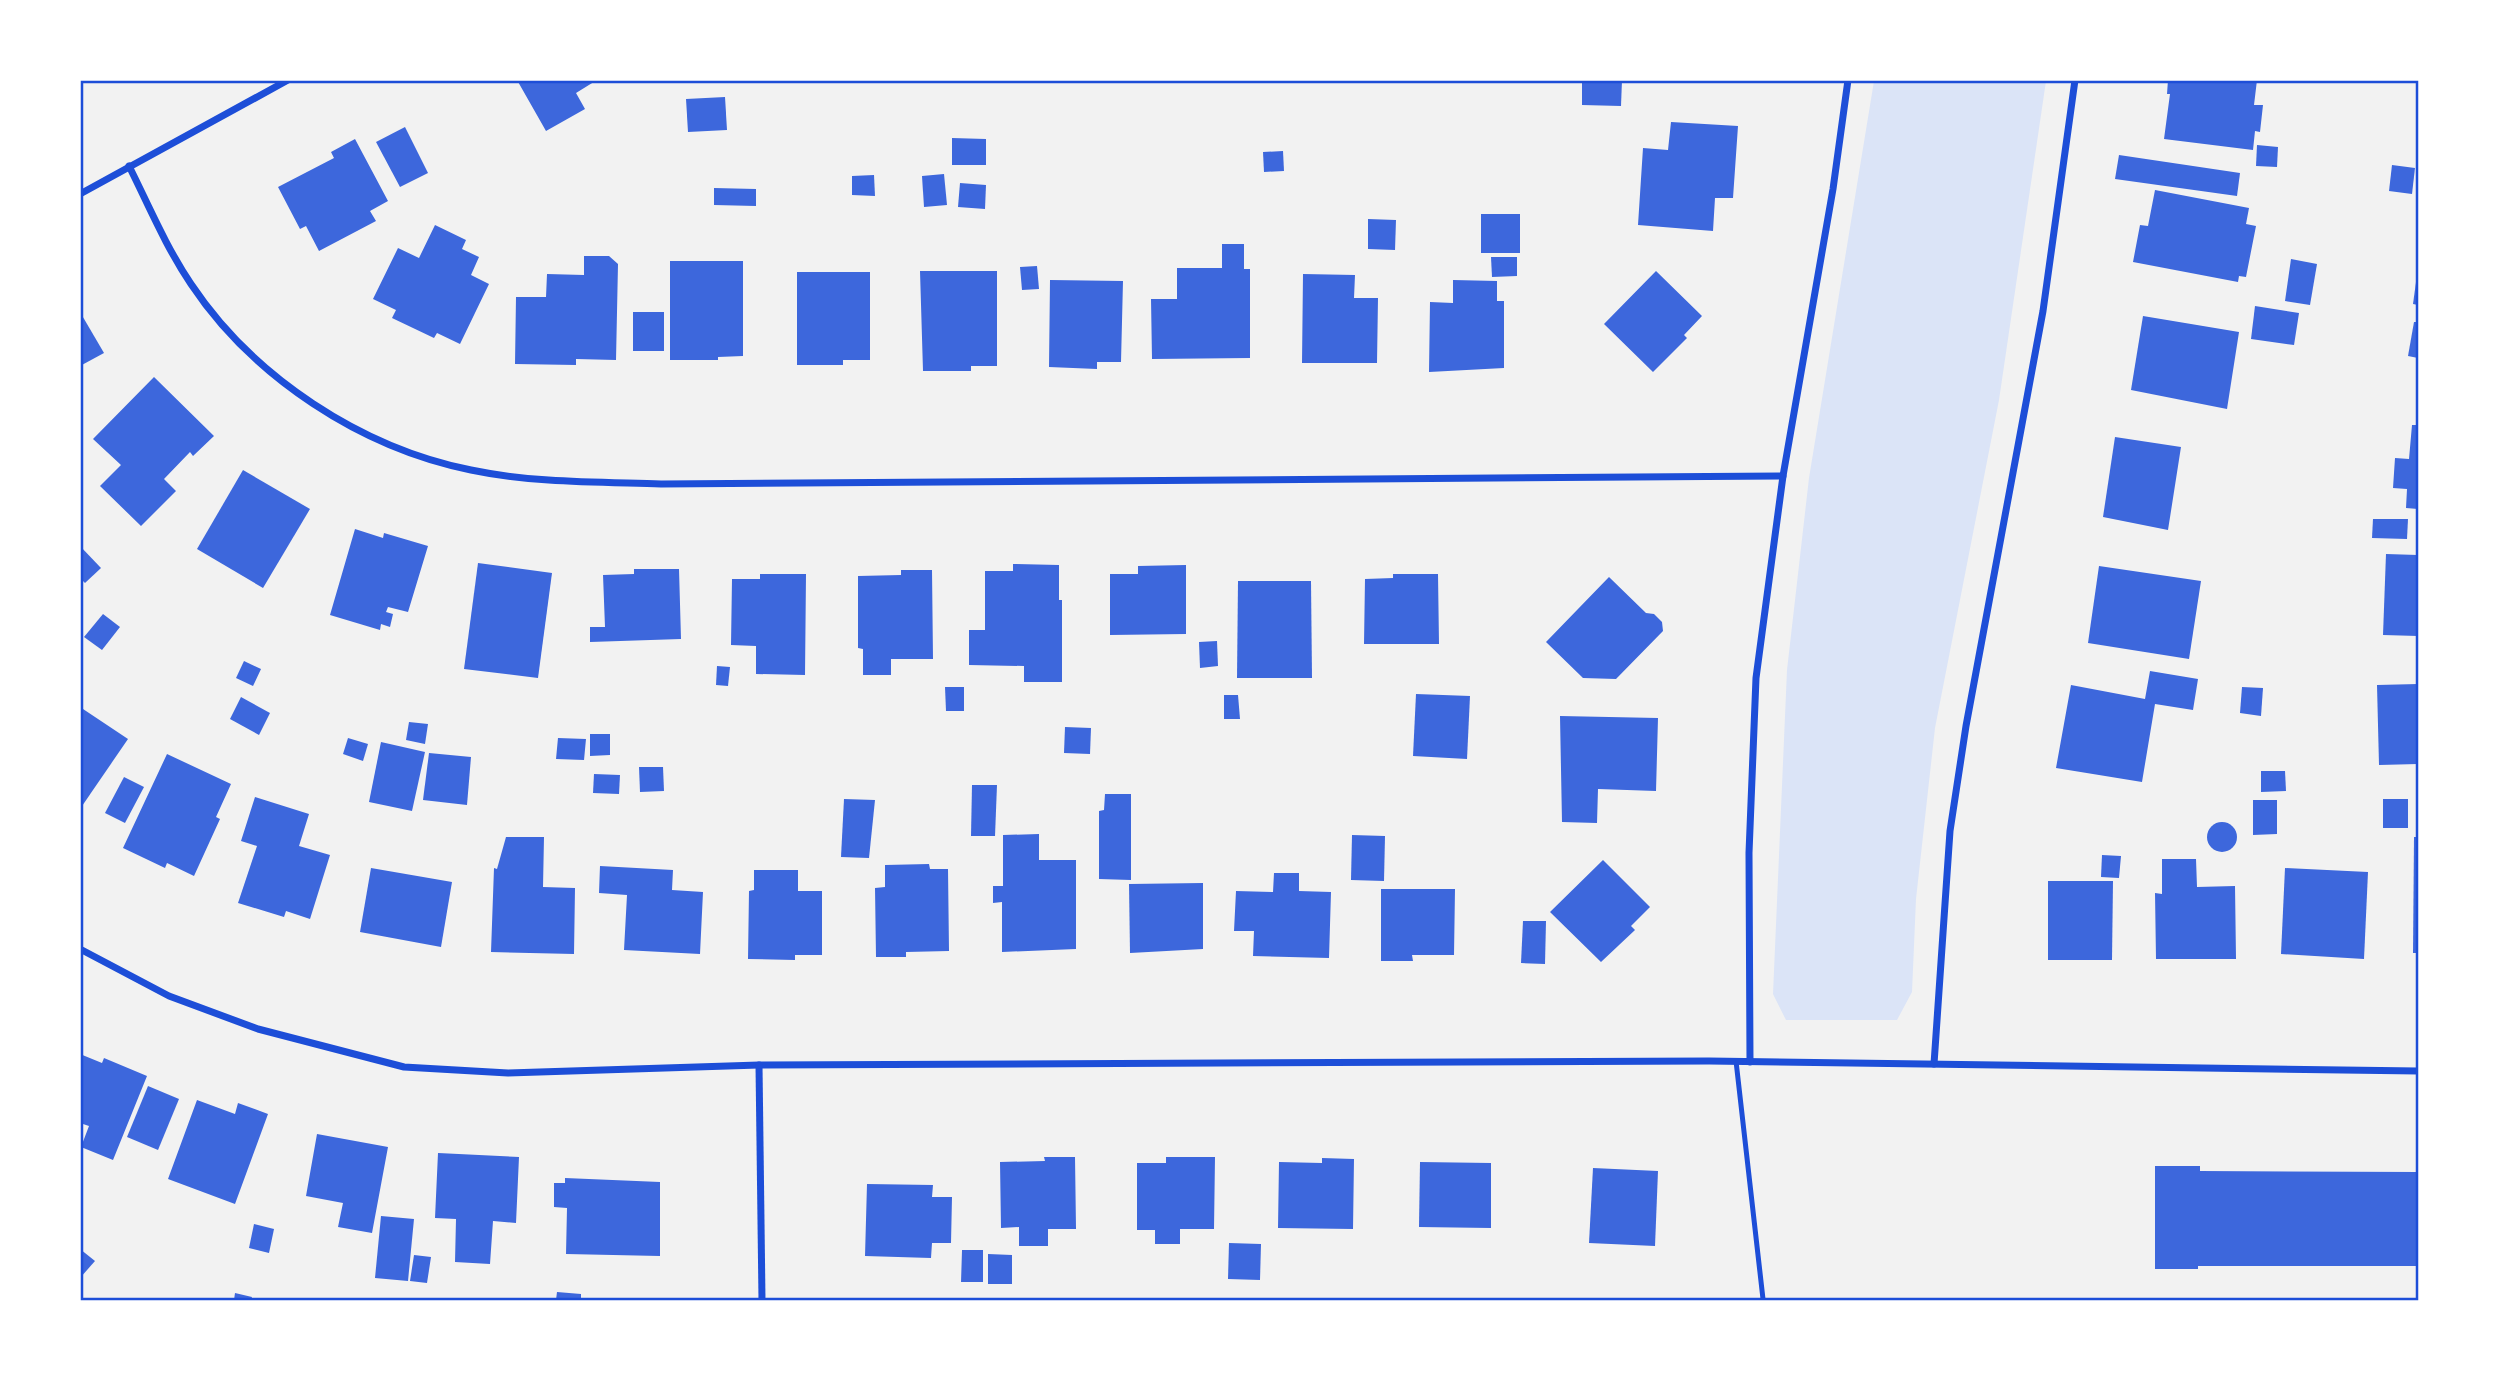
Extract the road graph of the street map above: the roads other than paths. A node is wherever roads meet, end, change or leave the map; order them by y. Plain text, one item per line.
1 (288, 80) edge
2 (1849, 80) edge
3 (2075, 80) edge
4 (129, 166) junction
5 (80, 194) edge
6 (1783, 476) junction
7 (80, 949) edge
8 (1736, 1062) junction
9 (1750, 1062) junction
10 (1934, 1064) junction
11 (759, 1065) junction
12 (2418, 1071) edge
13 (1763, 1299) edge
14 (762, 1300) edge

1 - 4 street
2 - 6 street
3 - 10 street
4 - 5 street
4 - 6 street
6 - 9 street
7 - 11 street
8 - 9 street
8 - 11 street
8 - 13 lane
9 - 10 street
10 - 12 street
11 - 14 street

